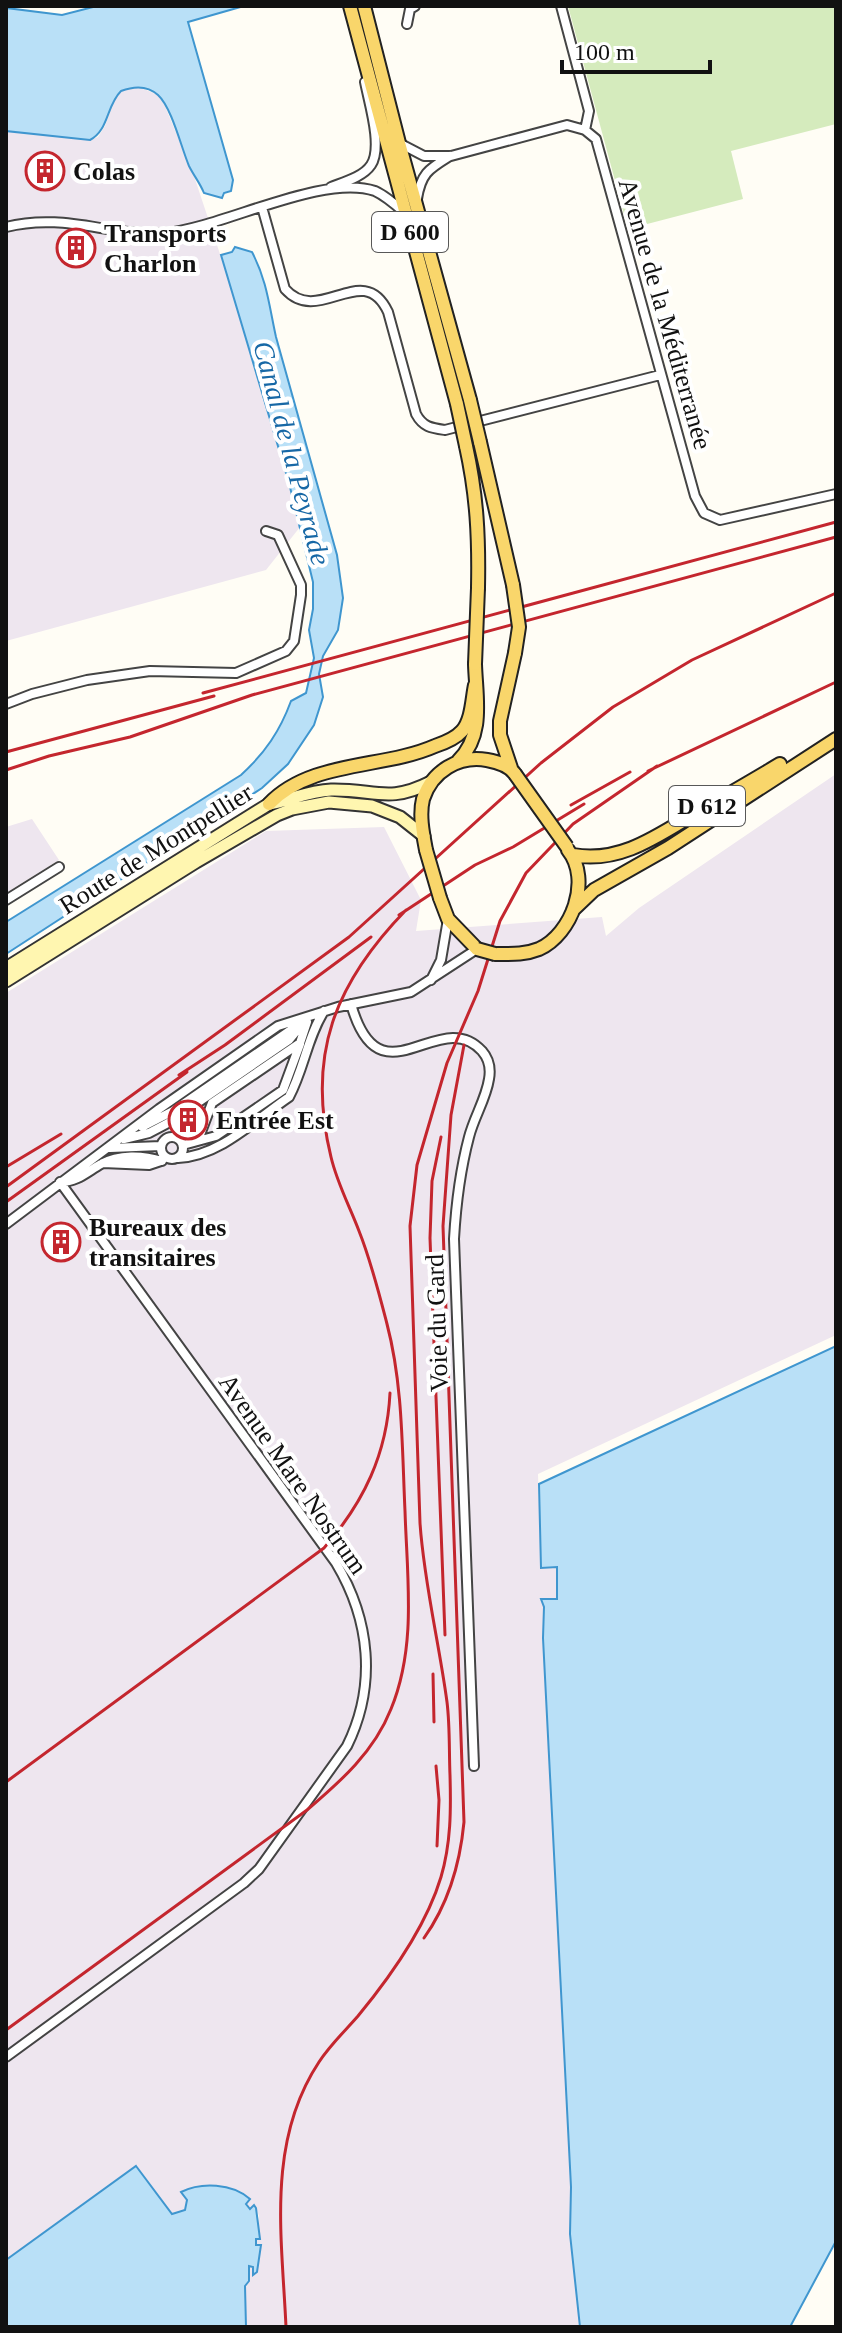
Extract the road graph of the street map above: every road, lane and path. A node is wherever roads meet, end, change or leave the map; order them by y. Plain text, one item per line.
1 (350, 6) edge
2 (364, 6) edge
3 (415, 6) edge
4 (561, 6) edge
5 (407, 24) dead end
6 (363, 60) junction
7 (585, 130) junction
8 (399, 143) junction
9 (451, 156) junction
10 (320, 192) junction
11 (416, 204) junction
12 (262, 207) junction
13 (405, 213) junction
14 (6, 227) edge
15 (660, 375) junction
16 (836, 494) edge
17 (266, 531) dead end
18 (475, 685) junction
19 (6, 704) edge
20 (836, 737) edge
21 (458, 761) junction
22 (513, 771) junction
23 (431, 782) junction
24 (269, 804) junction
25 (424, 836) junction
26 (570, 851) junction
27 (59, 867) dead end
28 (6, 900) edge
29 (573, 910) junction
30 (448, 919) junction
31 (477, 949) junction
32 (6, 968) edge
33 (6, 981) edge
34 (430, 981) junction
35 (351, 1004) junction
36 (324, 1011) junction
37 (308, 1018) junction
38 (300, 1043) junction
39 (119, 1140) junction
40 (198, 1140) junction
41 (183, 1145) junction
42 (161, 1146) junction
43 (104, 1149) junction
44 (169, 1159) junction
45 (60, 1182) junction
46 (6, 1224) edge
47 (474, 1766) dead end
48 (6, 2057) edge

1 - 6 main road, D 600
2 - 8 main road, D 600
3 - 5 street
4 - 7 street
6 - 10 street
6 - 13 main road, D 600
7 - 9 street
7 - 15 street, Avenue de la Méditerranée
8 - 9 street
8 - 11 main road, D 600
9 - 11 street
10 - 12 street
10 - 13 street
11 - 22 main road, D 600, bridge
12 - 14 street
12 - 15 street
13 - 18 main road, D 600, bridge
15 - 16 street, Avenue de la Méditerranée
17 - 19 street
18 - 21 main road, D 600
18 - 24 main road, D 600
20 - 26 main road, D 612
20 - 29 main road, D 612
21 - 22 main road
21 - 23 main road
22 - 26 main road, bridge
23 - 24 main road, Route de Montpellier
23 - 25 main road
24 - 32 main road, Route de Montpellier
25 - 30 main road, bridge
25 - 33 main road, Route de Montpellier
26 - 29 main road
27 - 28 street
29 - 31 main road, bridge
30 - 31 main road
30 - 34 street
31 - 34 street
34 - 35 street
35 - 36 street
35 - 47 street, Voie du Gard
36 - 37 street
36 - 44 street
37 - 38 street
37 - 39 street
37 - 39 street
38 - 40 street
38 - 40 street
39 - 43 street
40 - 41 street
41 - 42 street
41 - 44 street
42 - 43 street
42 - 44 street
43 - 45 street
44 - 45 street
45 - 46 street
45 - 48 street, Avenue Mare Nostrum

